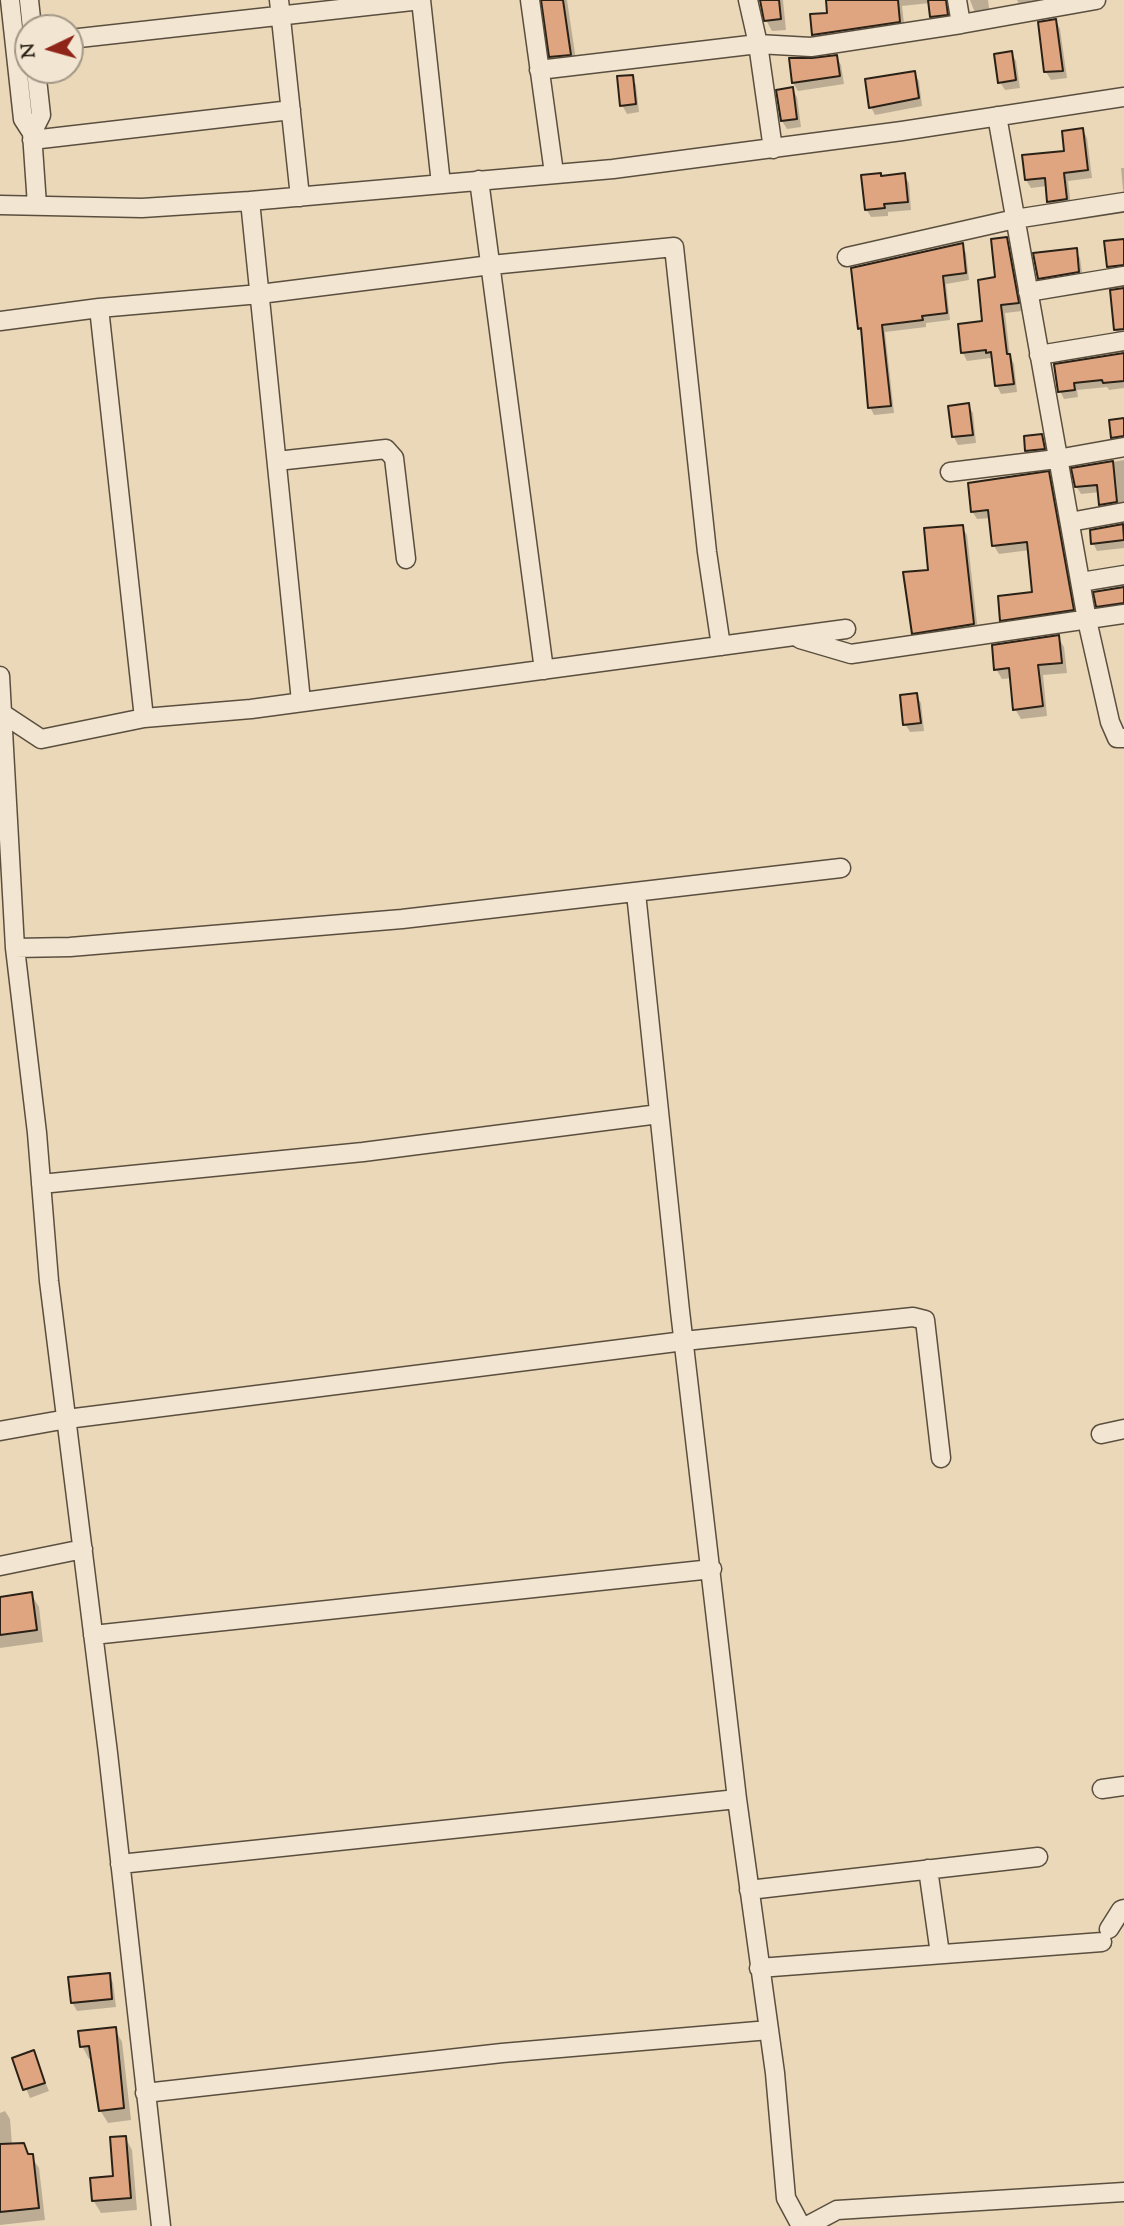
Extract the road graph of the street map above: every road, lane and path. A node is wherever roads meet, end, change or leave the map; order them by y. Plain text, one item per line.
1 (10, 0) edge
2 (422, 0) edge
3 (530, 0) edge
4 (748, 0) edge
5 (957, 0) edge
6 (1096, 0) edge
7 (280, 8) edge
8 (961, 24) junction
9 (84, 37) edge
10 (758, 44) junction
11 (539, 70) junction
12 (38, 84) edge
13 (1124, 97) edge
14 (291, 110) junction
15 (997, 116) junction
16 (32, 137) junction
17 (774, 149) junction
18 (554, 173) junction
19 (479, 180) junction
20 (441, 184) junction
21 (300, 197) junction
22 (250, 201) junction
23 (1124, 202) edge
24 (0, 205) edge
25 (37, 205) junction
26 (1015, 219) junction
27 (846, 257) dead end
28 (491, 265) junction
29 (1124, 276) edge
30 (1028, 292) junction
31 (260, 294) junction
32 (99, 307) junction
33 (0, 321) edge
34 (1124, 341) edge
35 (1040, 355) junction
36 (1124, 447) edge
37 (1057, 459) junction
38 (276, 461) junction
39 (950, 472) dead end
40 (1124, 512) edge
41 (1070, 522) junction
42 (406, 559) dead end
43 (1124, 575) edge
44 (1081, 582) junction
45 (1124, 614) edge
46 (1087, 620) junction
47 (846, 629) dead end
48 (793, 637) junction
49 (721, 646) junction
50 (544, 670) junction
51 (0, 676) edge
52 (301, 701) junction
53 (2, 712) edge
54 (144, 718) junction
55 (1124, 738) edge
56 (841, 869) dead end
57 (636, 893) junction
58 (15, 948) junction
59 (659, 1114) junction
60 (41, 1184) junction
61 (684, 1341) junction
62 (67, 1419) junction
63 (1124, 1429) edge
64 (0, 1431) edge
65 (1101, 1434) dead end
66 (941, 1458) dead end
67 (83, 1549) junction
68 (0, 1566) edge
69 (712, 1569) junction
70 (93, 1635) junction
71 (1124, 1786) edge
72 (1102, 1789) dead end
73 (737, 1799) junction
74 (1038, 1857) dead end
75 (120, 1864) junction
76 (928, 1869) junction
77 (748, 1890) junction
78 (1124, 1909) edge
79 (940, 1954) junction
80 (760, 1968) junction
81 (769, 2030) junction
82 (145, 2092) junction
83 (1124, 2192) edge
84 (161, 2226) edge
85 (801, 2226) edge
86 (807, 2226) edge

1 - 16 street
2 - 7 street
2 - 20 street
3 - 11 street
4 - 10 street
5 - 8 street
6 - 8 street
7 - 9 street
7 - 14 street
8 - 10 street
10 - 11 street
10 - 17 street
11 - 18 street
12 - 16 street
13 - 15 street
14 - 16 street
14 - 21 street
15 - 17 street
15 - 26 street
16 - 25 street
17 - 18 street
18 - 19 street
19 - 20 street
19 - 28 street
20 - 21 street
21 - 22 street
22 - 25 street
22 - 31 street
23 - 26 street
24 - 25 street
26 - 27 street
26 - 30 street
28 - 31 street
28 - 49 street
28 - 50 street
29 - 30 street
30 - 35 street
31 - 32 street
31 - 38 street
32 - 33 street
32 - 54 street
34 - 35 street
35 - 37 street
36 - 37 street
37 - 39 street
37 - 41 street
38 - 42 street
38 - 52 street
40 - 41 street
41 - 44 street
43 - 44 street
44 - 46 street
45 - 46 street
46 - 48 street
46 - 55 street
47 - 48 street
48 - 49 street
49 - 50 street
50 - 52 street
51 - 53 street
52 - 54 street
53 - 54 street
53 - 58 street
56 - 57 street
57 - 58 street
57 - 59 street
58 - 60 street
59 - 60 street
59 - 61 street
60 - 62 street
61 - 62 street
61 - 66 street
61 - 69 street
62 - 64 street
62 - 67 street
63 - 65 street
67 - 68 street
67 - 70 street
69 - 70 street
69 - 73 street
70 - 75 street
71 - 72 street
73 - 75 street
73 - 77 street
74 - 76 street
75 - 82 street
76 - 77 street
76 - 79 street
77 - 80 street
78 - 79 street
79 - 80 street
80 - 81 street
81 - 82 street
81 - 85 street
82 - 84 street
83 - 86 street

